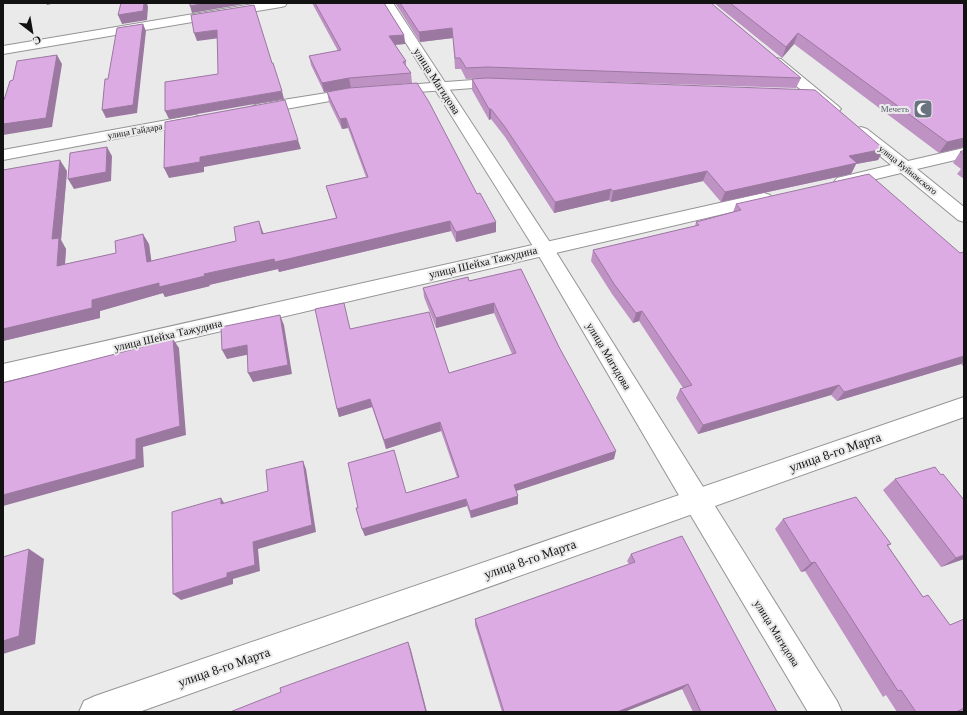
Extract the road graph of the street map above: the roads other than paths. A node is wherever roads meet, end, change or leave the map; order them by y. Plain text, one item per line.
1 (280, 3) edge
2 (387, 3) edge
3 (3, 50) edge
4 (764, 52) edge
5 (518, 84) edge
6 (441, 87) junction
7 (794, 95) edge
8 (817, 95) junction
9 (241, 112) edge
10 (210, 118) edge
11 (964, 153) edge
12 (3, 155) edge
13 (905, 168) junction
14 (828, 185) edge
15 (782, 195) edge
16 (964, 216) edge
17 (544, 249) junction
18 (3, 373) edge
19 (964, 407) edge
20 (696, 501) junction
21 (95, 712) edge
22 (826, 712) edge

1 - 3 street
2 - 6 street, улица Магидова
4 - 8 street, улица Буйнакского
5 - 6 street
6 - 9 street
6 - 17 street, улица Магидова
7 - 8 street
8 - 13 street, улица Буйнакского
10 - 12 street, улица Гайдара
11 - 13 street
13 - 14 street
13 - 16 street, улица Буйнакского
15 - 17 street, улица Шейха Тажудина
17 - 18 street, улица Шейха Тажудина
17 - 20 street, улица Магидова
19 - 20 street, улица 8-го Марта
20 - 21 street, улица 8-го Марта
20 - 22 street, улица Магидова

